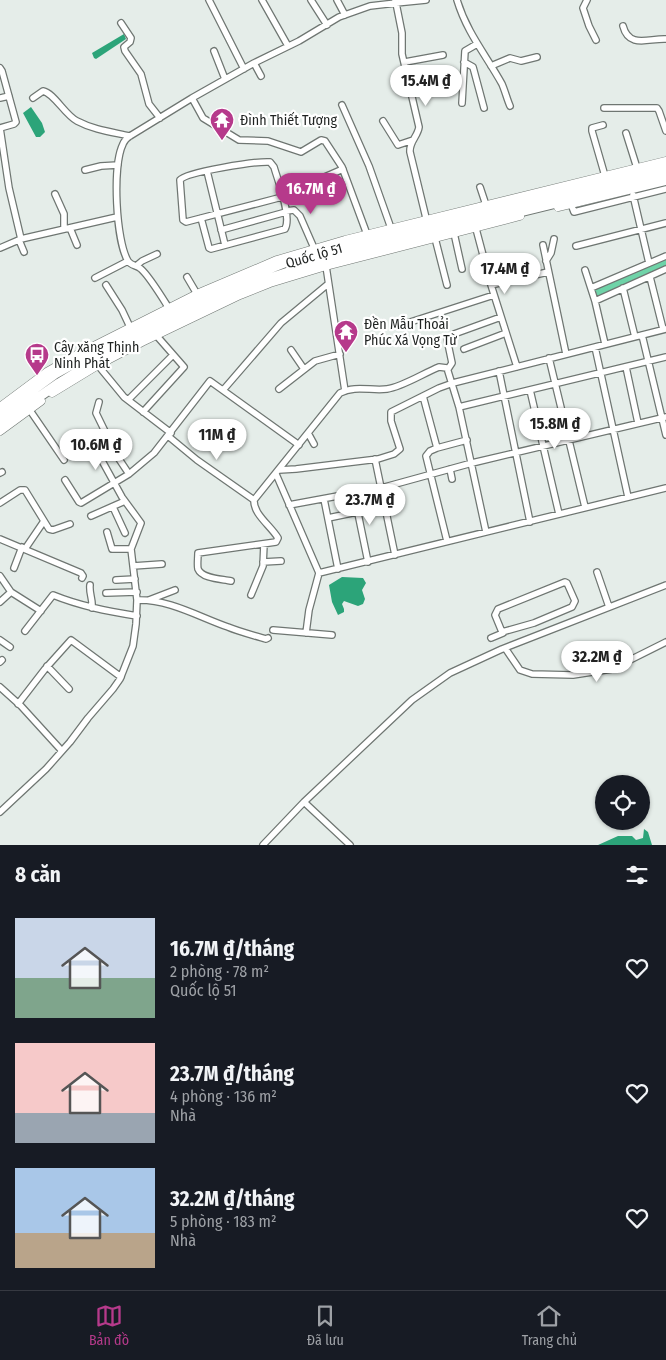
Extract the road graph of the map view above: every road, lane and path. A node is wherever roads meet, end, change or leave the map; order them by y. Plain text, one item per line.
1 (208, 0) edge
2 (262, 0) edge
3 (311, 0) edge
4 (337, 0) edge
5 (426, 0) edge
6 (457, 0) edge
7 (587, 0) edge
8 (396, 1) edge
9 (370, 3) edge
10 (345, 15) junction
11 (121, 23) dead end
12 (327, 25) junction
13 (623, 26) dead end
14 (666, 39) edge
15 (596, 40) dead end
16 (477, 44) junction
17 (288, 46) junction
18 (214, 51) dead end
19 (443, 56) dead end
20 (537, 57) dead end
21 (405, 62) junction
22 (464, 62) junction
23 (254, 63) junction
24 (491, 66) junction
25 (0, 68) edge
26 (244, 68) junction
27 (261, 76) dead end
28 (225, 79) junction
29 (9, 96) junction
30 (0, 98) edge
31 (33, 98) dead end
32 (192, 98) junction
33 (462, 103) dead end
34 (342, 105) dead end
35 (510, 106) dead end
36 (484, 108) dead end
37 (604, 108) dead end
38 (160, 118) junction
39 (383, 121) dead end
40 (603, 124) dead end
41 (0, 128) edge
42 (666, 131) edge
43 (626, 133) dead end
44 (130, 136) junction
45 (413, 140) junction
46 (666, 162) edge
47 (118, 165) junction
48 (666, 167) edge
49 (637, 168) junction
50 (343, 169) junction
51 (85, 170) dead end
52 (207, 171) junction
53 (605, 176) junction
54 (666, 176) edge
55 (320, 179) dead end
56 (666, 181) edge
57 (577, 186) junction
58 (480, 187) dead end
59 (666, 189) edge
60 (632, 193) junction
61 (55, 194) dead end
62 (282, 197) junction
63 (486, 205) junction
64 (286, 211) junction
65 (217, 214) junction
66 (117, 217) junction
67 (201, 218) junction
68 (666, 222) edge
69 (427, 223) junction
70 (475, 226) junction
71 (70, 228) junction
72 (64, 229) junction
73 (641, 229) junction
74 (222, 230) junction
75 (392, 232) junction
76 (454, 233) junction
77 (368, 238) junction
78 (435, 238) junction
79 (554, 239) dead end
80 (20, 240) junction
81 (225, 245) junction
82 (543, 245) dead end
83 (78, 246) dead end
84 (576, 246) dead end
85 (0, 248) edge
86 (24, 252) dead end
87 (157, 254) dead end
88 (322, 255) junction
89 (666, 256) edge
90 (128, 261) junction
91 (546, 261) junction
92 (649, 263) junction
93 (136, 266) junction
94 (462, 269) dead end
95 (586, 270) dead end
96 (666, 270) edge
97 (548, 272) junction
98 (186, 277) dead end
99 (650, 277) junction
100 (95, 278) dead end
101 (328, 284) junction
102 (106, 285) dead end
103 (448, 285) dead end
104 (491, 285) junction
105 (591, 288) junction
106 (623, 288) junction
107 (197, 294) junction
108 (494, 295) junction
109 (595, 300) junction
110 (173, 317) junction
111 (501, 317) junction
112 (398, 326) dead end
113 (130, 327) junction
114 (665, 329) edge
115 (506, 333) junction
116 (454, 334) dead end
117 (156, 335) junction
118 (642, 335) junction
119 (116, 337) junction
120 (635, 337) junction
121 (447, 339) dead end
122 (605, 344) junction
123 (595, 347) junction
124 (464, 349) dead end
125 (291, 350) dead end
126 (340, 354) junction
127 (566, 354) junction
128 (173, 355) junction
129 (666, 357) edge
130 (549, 358) junction
131 (648, 361) junction
132 (96, 363) junction
133 (626, 366) junction
134 (517, 367) junction
135 (304, 369) junction
136 (448, 370) junction
137 (499, 371) junction
138 (601, 373) junction
139 (453, 383) junction
140 (556, 384) junction
141 (224, 389) junction
142 (279, 389) dead end
143 (530, 390) junction
144 (345, 391) junction
145 (423, 396) junction
146 (504, 396) junction
147 (128, 400) junction
148 (99, 402) dead end
149 (0, 407) edge
150 (28, 407) junction
151 (460, 408) junction
152 (143, 412) junction
153 (0, 414) edge
154 (664, 417) edge
155 (638, 422) junction
156 (0, 424) edge
157 (613, 429) junction
158 (0, 431) edge
159 (308, 433) junction
160 (170, 434) junction
161 (666, 435) edge
162 (569, 439) junction
163 (466, 440) junction
164 (314, 444) dead end
165 (299, 445) junction
166 (543, 446) junction
167 (96, 448) dead end
168 (437, 448) junction
169 (516, 452) junction
170 (375, 459) junction
171 (64, 460) dead end
172 (472, 463) junction
173 (450, 469) junction
174 (277, 472) junction
175 (130, 474) junction
176 (431, 474) junction
177 (452, 479) dead end
178 (65, 480) dead end
179 (115, 484) junction
180 (381, 488) junction
181 (666, 488) edge
182 (354, 494) junction
183 (628, 497) junction
184 (324, 499) junction
185 (254, 500) junction
186 (125, 501) junction
187 (0, 503) edge
188 (289, 505) junction
189 (112, 507) junction
190 (585, 507) junction
191 (357, 512) junction
192 (559, 514) junction
193 (90, 516) dead end
194 (328, 518) junction
195 (44, 521) junction
196 (530, 522) junction
197 (70, 524) dead end
198 (107, 532) dead end
199 (486, 532) junction
200 (125, 533) dead end
201 (0, 538) edge
202 (447, 542) junction
203 (264, 544) junction
204 (23, 548) junction
205 (131, 549) junction
206 (395, 554) junction
207 (281, 561) dead end
208 (263, 562) junction
209 (368, 562) junction
210 (162, 564) dead end
211 (132, 566) junction
212 (14, 568) dead end
213 (338, 569) junction
214 (597, 572) dead end
215 (319, 573) junction
216 (0, 576) edge
217 (82, 578) dead end
218 (135, 579) junction
219 (116, 580) dead end
220 (231, 581) dead end
221 (90, 585) dead end
222 (666, 585) edge
223 (175, 590) dead end
224 (10, 592) junction
225 (137, 592) junction
226 (106, 593) dead end
227 (251, 595) dead end
228 (138, 600) junction
229 (149, 600) junction
230 (0, 602) edge
231 (609, 607) junction
232 (92, 608) junction
233 (41, 611) junction
234 (137, 616) junction
235 (534, 623) junction
236 (273, 630) dead end
237 (25, 631) dead end
238 (306, 633) junction
239 (503, 633) junction
240 (332, 634) dead end
241 (540, 635) junction
242 (268, 638) dead end
243 (491, 638) dead end
244 (0, 640) edge
245 (666, 642) edge
246 (10, 647) dead end
247 (505, 648) junction
248 (47, 666) junction
249 (121, 677) junction
250 (0, 687) edge
251 (69, 689) dead end
252 (18, 704) junction
253 (62, 751) junction
254 (304, 802) junction
255 (0, 812) edge
256 (263, 845) edge
257 (350, 845) edge

1 - 26 street
2 - 17 street
3 - 12 street
4 - 10 street
5 - 8 street
6 - 16 street
7 - 15 street
8 - 9 street
8 - 21 street
9 - 10 street
10 - 12 street
11 - 38 street
12 - 17 street
13 - 14 street
16 - 22 street
16 - 24 street
17 - 23 street
18 - 28 street
19 - 21 street
20 - 24 street
21 - 45 street
22 - 33 street
22 - 36 street
23 - 26 street
23 - 27 street
24 - 35 street
25 - 29 street
26 - 28 street
28 - 32 street
29 - 30 street
29 - 41 street
31 - 44 street
32 - 38 street
32 - 50 street
34 - 75 street
37 - 42 street
38 - 44 street
39 - 45 street
40 - 53 street
41 - 80 street
43 - 49 street
44 - 47 street
45 - 69 street
46 - 49 main road, Quốc lộ 51
47 - 51 street
47 - 66 street
48 - 57 highway, Quốc lộ 51
49 - 53 main road, Quốc lộ 51
50 - 55 street
50 - 77 street
52 - 62 street
52 - 65 street
52 - 67 street
53 - 57 main road, Quốc lộ 51
54 - 70 highway, Quốc lộ 51
56 - 60 main road, Quốc lộ 51
57 - 63 main road, Quốc lộ 51
57 - 69 highway, Quốc lộ 51
58 - 63 street
59 - 60 street
60 - 70 main road, Quốc lộ 51
60 - 73 street
61 - 72 street
62 - 64 street
62 - 65 street
63 - 69 main road, Quốc lộ 51
64 - 74 street
64 - 81 street
64 - 88 street
65 - 67 street
65 - 74 street
66 - 71 street
66 - 90 street
67 - 81 street
68 - 73 street
69 - 75 highway, Quốc lộ 51
70 - 76 main road, Quốc lộ 51
70 - 88 highway, Quốc lộ 51
70 - 104 street
71 - 72 street
71 - 83 street
72 - 80 street
73 - 84 street
73 - 92 street
74 - 81 street
75 - 77 highway, Quốc lộ 51
76 - 78 main road, Quốc lộ 51
76 - 94 street
77 - 88 highway, Quốc lộ 51
78 - 88 main road, Quốc lộ 51
78 - 103 street
79 - 91 street
80 - 85 street
80 - 86 street
82 - 91 street
87 - 93 street
88 - 101 street
88 - 107 main road, Quốc lộ 51
88 - 110 main road, Quốc lộ 51
88 - 110 highway, Quốc lộ 51
89 - 92 street
90 - 93 street
90 - 100 street
91 - 97 street
92 - 105 street
93 - 110 street
95 - 105 street
96 - 99 street
97 - 104 street
97 - 127 street
98 - 107 street
99 - 106 street
99 - 114 street
101 - 126 street
101 - 141 street
102 - 113 street
104 - 108 street
105 - 109 street
106 - 109 street
106 - 120 street
107 - 110 main road, Quốc lộ 51
108 - 111 street
108 - 112 street
109 - 122 street
110 - 113 main road, Quốc lộ 51
110 - 117 main road, Quốc lộ 51
110 - 119 highway, Quốc lộ 51
110 - 132 highway, Quốc lộ 51
111 - 115 street
111 - 116 street
113 - 119 main road, Quốc lộ 51
114 - 118 street
115 - 124 street
115 - 134 street
117 - 128 street
117 - 132 main road, Quốc lộ 51
118 - 120 street
118 - 131 street
119 - 149 main road, Quốc lộ 51
119 - 153 highway, Quốc lộ 51
120 - 122 street
121 - 136 street
122 - 123 street
123 - 127 street
123 - 138 street
125 - 135 street
126 - 135 street
126 - 144 street
127 - 130 street
128 - 147 street
128 - 152 street
129 - 131 street
130 - 134 street
130 - 140 street
131 - 133 street
131 - 154 street
132 - 147 street
132 - 150 highway, Quốc lộ 51
133 - 138 street
133 - 155 street
134 - 137 street
135 - 142 street
136 - 139 street
136 - 144 street
137 - 139 street
137 - 146 street
138 - 140 street
138 - 157 street
139 - 145 street
139 - 151 street
140 - 143 street
140 - 162 street
141 - 160 street
141 - 165 street
143 - 146 street
143 - 166 street
144 - 159 street
145 - 168 street
145 - 170 street
146 - 151 street
146 - 169 street
147 - 152 street
148 - 175 street
150 - 156 highway, Quốc lộ 51
150 - 158 main road, Quốc lộ 51
150 - 171 street
151 - 163 street
152 - 160 street
154 - 155 street
154 - 161 street
155 - 157 street
157 - 162 street
157 - 183 street
159 - 164 street
159 - 165 street
160 - 175 street
160 - 185 street
162 - 166 street
162 - 190 street
163 - 168 street
163 - 172 street
165 - 174 street
166 - 169 street
166 - 192 street
167 - 179 street
168 - 176 street
169 - 172 street
169 - 196 street
170 - 174 street
170 - 180 street
172 - 173 street
172 - 199 street
173 - 176 street
173 - 177 street
174 - 185 street
174 - 188 street
175 - 179 street
176 - 180 street
176 - 202 street
178 - 179 street
179 - 186 street
180 - 182 street
180 - 206 street
181 - 183 street
182 - 184 street
182 - 191 street
183 - 190 street
184 - 188 street
184 - 194 street
185 - 203 street
186 - 189 street
186 - 205 street
187 - 195 street
188 - 215 street
189 - 193 street
189 - 200 street
190 - 192 street
191 - 194 street
191 - 209 street
192 - 196 street
194 - 213 street
195 - 197 street
195 - 204 street
196 - 199 street
198 - 205 street
199 - 202 street
201 - 204 street
202 - 206 street
203 - 208 street
203 - 220 street
204 - 212 street
204 - 217 street
205 - 211 street
206 - 209 street
207 - 208 street
208 - 227 street
209 - 213 street
210 - 211 street
211 - 218 street
213 - 215 street
214 - 231 street
215 - 238 street
216 - 224 street
218 - 219 street
218 - 225 street
221 - 232 street
222 - 231 street
223 - 229 street
224 - 230 street
224 - 233 street
225 - 226 street
225 - 228 street
228 - 229 street
228 - 234 street
229 - 242 street
231 - 241 street
232 - 233 street
232 - 234 street
233 - 237 street
234 - 249 street
235 - 239 street
235 - 239 street
235 - 241 street
236 - 238 street
238 - 240 street
239 - 243 street
241 - 247 street
244 - 246 street
245 - 247 street
247 - 254 street
248 - 249 street
248 - 251 street
248 - 252 street
249 - 253 street
250 - 252 street
252 - 253 street
253 - 255 street
254 - 256 street
254 - 257 street

